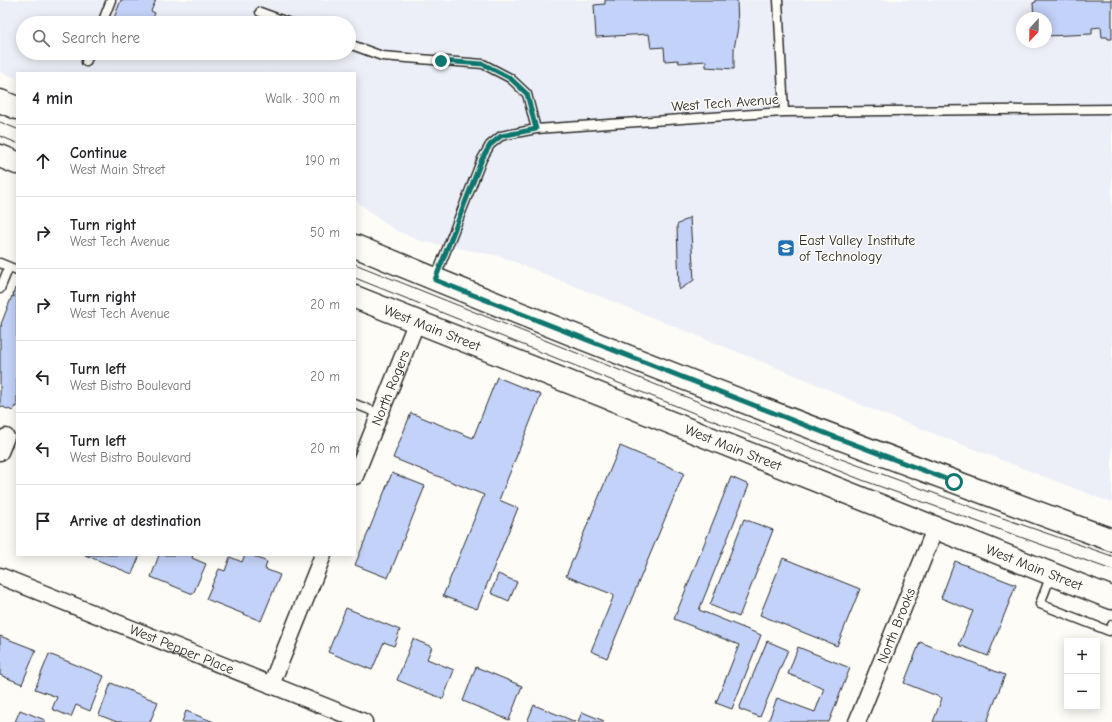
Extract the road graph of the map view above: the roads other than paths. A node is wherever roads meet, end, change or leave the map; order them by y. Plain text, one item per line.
1 (111, 0) edge
2 (778, 0) edge
3 (260, 12) dead end
4 (105, 16) edge
5 (271, 16) edge
6 (356, 47) edge
7 (0, 101) edge
8 (16, 108) edge
9 (1112, 109) edge
10 (784, 112) junction
11 (536, 129) junction
12 (0, 156) edge
13 (16, 163) edge
14 (356, 246) edge
15 (0, 263) edge
16 (9, 267) junction
17 (16, 270) edge
18 (435, 280) junction
19 (0, 289) edge
20 (356, 297) edge
21 (417, 322) junction
22 (356, 404) edge
23 (380, 414) junction
24 (6, 437) dead end
25 (0, 452) edge
26 (356, 474) edge
27 (935, 529) junction
28 (1112, 540) edge
29 (323, 556) edge
30 (1052, 575) junction
31 (0, 576) edge
32 (1112, 598) edge
33 (1111, 628) edge
34 (271, 685) junction
35 (364, 722) edge
36 (857, 722) edge

1 - 4 lane
2 - 10 lane
3 - 5 lane
6 - 11 lane
7 - 8 main road
9 - 10 lane, West Tech Avenue
10 - 11 lane, West Tech Avenue
11 - 18 lane, West Tech Avenue
12 - 13 main road
14 - 18 main road
15 - 16 lane
16 - 17 lane
16 - 19 lane
18 - 28 main road
20 - 21 main road, West Main Street
21 - 23 street, North Rogers
21 - 27 main road, West Main Street
22 - 23 lane
23 - 26 street, North Rogers
24 - 25 street
27 - 30 main road, West Main Street
27 - 36 street, North Brooks
29 - 34 street
30 - 32 main road, West Main Street
30 - 33 lane
31 - 34 street, West Pepper Place
34 - 35 street, West Pepper Place

